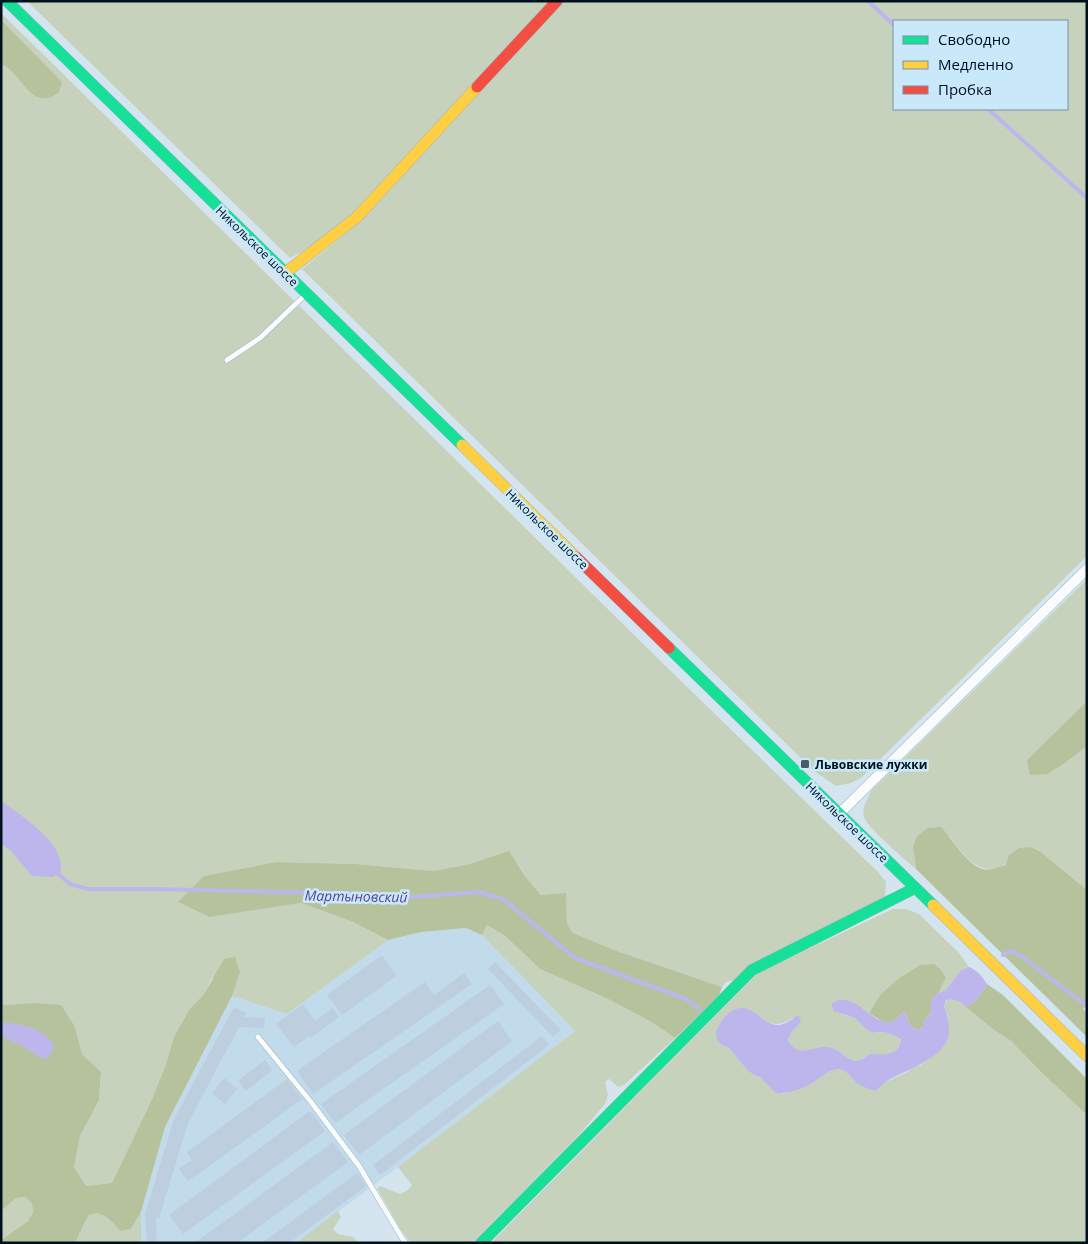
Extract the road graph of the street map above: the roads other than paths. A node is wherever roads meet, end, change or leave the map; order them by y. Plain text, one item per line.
1 (7, 1) edge
2 (557, 1) edge
3 (285, 273) junction
4 (306, 294) junction
5 (227, 360) dead end
6 (1087, 569) edge
7 (839, 814) junction
8 (915, 888) junction
9 (258, 1037) dead end
10 (1087, 1056) edge
11 (406, 1243) edge
12 (481, 1243) edge

1 - 3 main road, Никольское шоссе
2 - 3 main road
3 - 4 main road, Никольское шоссе
4 - 5 lane
4 - 7 main road, Никольское шоссе
6 - 7 street
7 - 8 main road, Никольское шоссе
8 - 10 main road, Никольское шоссе
8 - 12 main road
9 - 11 lane

